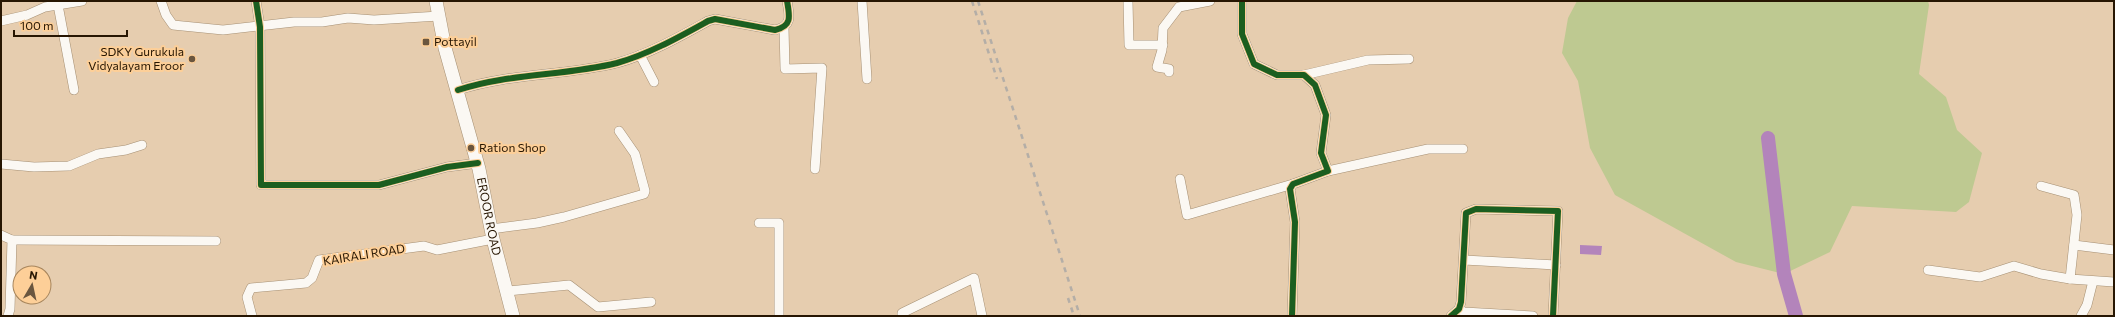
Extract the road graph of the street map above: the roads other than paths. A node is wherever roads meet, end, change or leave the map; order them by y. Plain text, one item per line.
1 (82, 1) edge
2 (161, 1) edge
3 (256, 1) edge
4 (436, 1) edge
5 (787, 1) edge
6 (862, 1) edge
7 (1128, 1) edge
8 (1210, 1) edge
9 (1242, 1) edge
10 (58, 5) junction
11 (439, 16) junction
12 (1, 21) edge
13 (260, 27) junction
14 (784, 28) junction
15 (1162, 45) junction
16 (640, 55) junction
17 (1409, 59) dead end
18 (1169, 72) dead end
19 (1304, 75) junction
20 (867, 79) dead end
21 (654, 82) dead end
22 (74, 90) dead end
23 (458, 90) junction
24 (619, 131) dead end
25 (142, 145) dead end
26 (1463, 149) dead end
27 (478, 163) junction
28 (1, 164) edge
29 (815, 169) dead end
30 (1328, 171) junction
31 (1180, 179) dead end
32 (1293, 184) junction
33 (2041, 186) dead end
34 (760, 223) dead end
35 (492, 234) junction
36 (1, 235) edge
37 (12, 240) junction
38 (216, 241) dead end
39 (2074, 245) junction
40 (2114, 250) edge
41 (1464, 260) junction
42 (1556, 265) junction
43 (1928, 270) dead end
44 (2070, 279) junction
45 (2094, 281) junction
46 (2114, 282) edge
47 (507, 291) junction
48 (650, 302) dead end
49 (1459, 310) junction
50 (8, 316) edge
51 (252, 316) edge
52 (512, 316) edge
53 (779, 316) edge
54 (902, 316) edge
55 (982, 316) edge
56 (1292, 316) edge
57 (1451, 316) edge
58 (1533, 316) edge
59 (1553, 316) edge
60 (2081, 316) edge

1 - 10 street
2 - 13 street
3 - 13 street
4 - 11 main road, EROOR ROAD
5 - 14 street
6 - 20 street
7 - 15 street
8 - 15 street
9 - 19 street
10 - 12 street
10 - 22 street
11 - 13 street
11 - 23 main road, EROOR ROAD
13 - 27 street
14 - 16 street
14 - 29 street
15 - 18 street
16 - 21 street
16 - 23 street
17 - 19 street
19 - 30 street
23 - 27 main road, EROOR ROAD
24 - 35 street
25 - 28 street
26 - 30 street
27 - 35 main road, EROOR ROAD
30 - 32 street
31 - 32 street
32 - 56 street
33 - 39 street
34 - 53 street
35 - 47 main road, EROOR ROAD
35 - 51 street, KAIRALI ROAD
36 - 37 street
37 - 38 street
37 - 50 street
39 - 40 street
39 - 44 street
41 - 42 street
41 - 42 street
41 - 49 street
42 - 59 street
43 - 44 street
44 - 45 street
45 - 46 street
45 - 60 street
47 - 48 street
47 - 52 main road, EROOR ROAD
49 - 57 street
49 - 58 street
54 - 55 street

